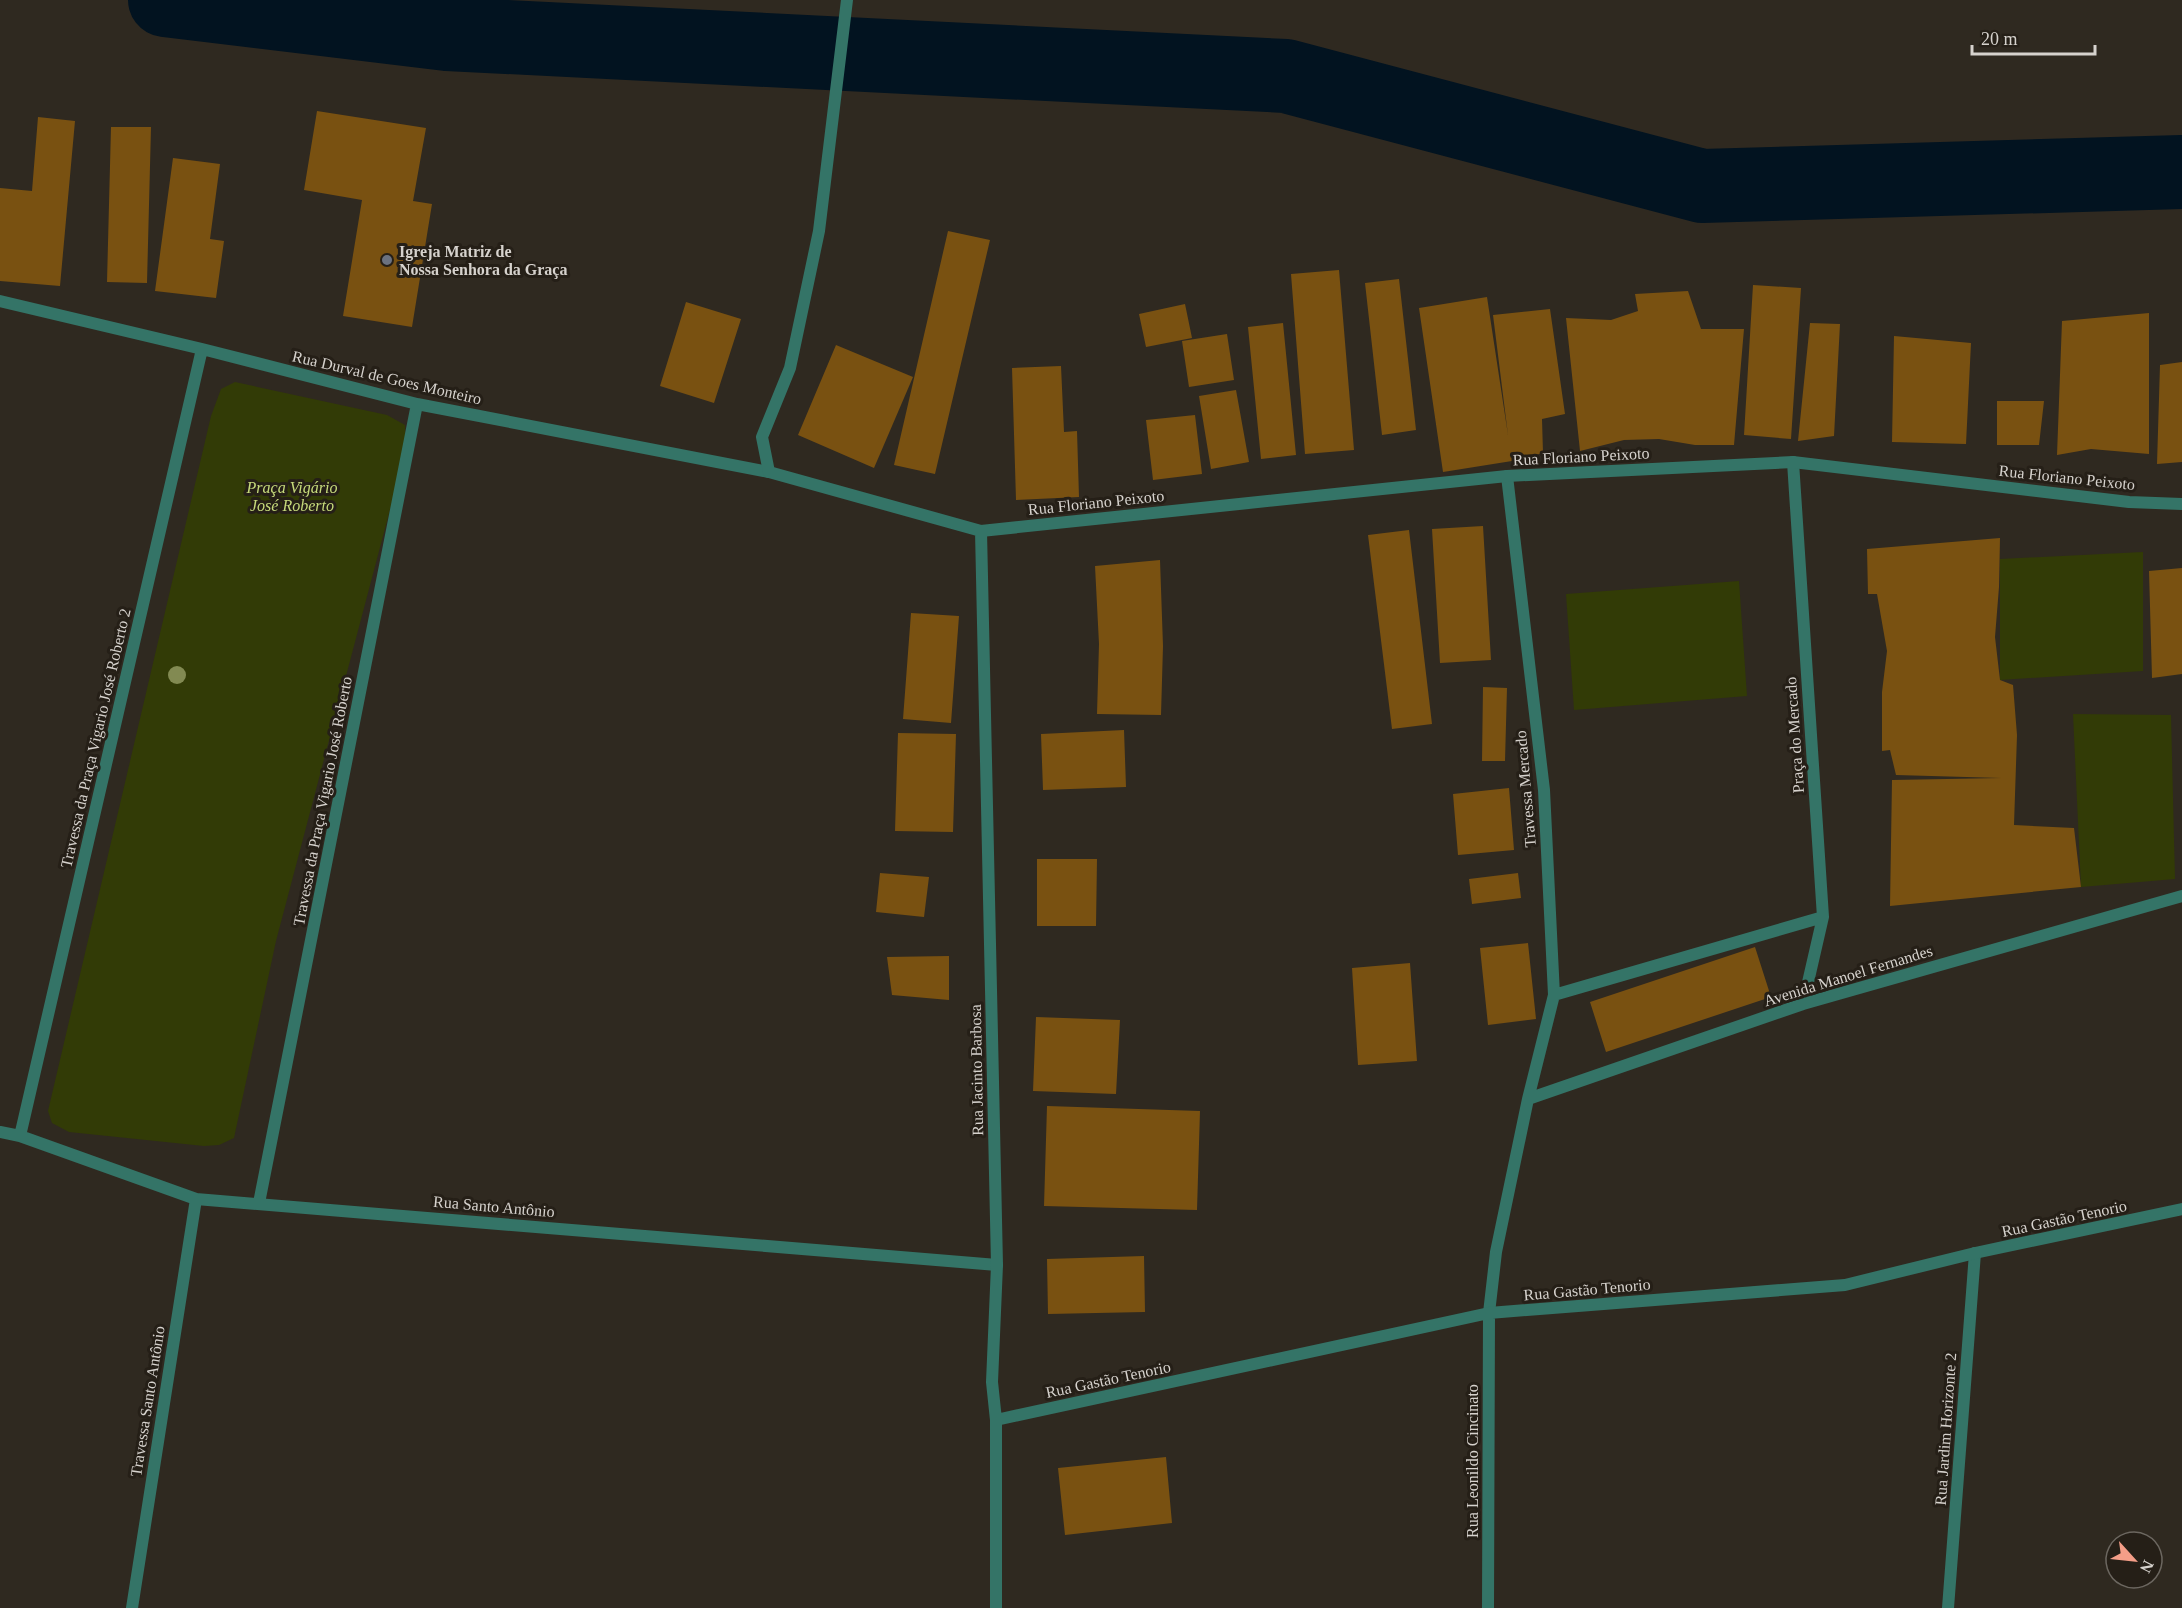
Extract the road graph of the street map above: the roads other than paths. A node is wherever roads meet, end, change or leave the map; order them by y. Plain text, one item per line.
1 (847, 0) edge
2 (0, 301) edge
3 (202, 349) junction
4 (417, 404) junction
5 (1793, 462) junction
6 (769, 472) junction
7 (1508, 476) junction
8 (2182, 504) edge
9 (981, 531) junction
10 (2182, 896) edge
11 (1823, 917) junction
12 (1554, 995) junction
13 (1803, 1004) junction
14 (1528, 1099) junction
15 (0, 1132) edge
16 (20, 1136) junction
17 (196, 1199) junction
18 (259, 1203) junction
19 (2182, 1209) edge
20 (1975, 1253) junction
21 (997, 1265) junction
22 (1489, 1313) junction
23 (996, 1420) junction
24 (132, 1608) edge
25 (996, 1608) edge
26 (1488, 1608) edge
27 (1948, 1608) edge

1 - 6 street
2 - 3 street, Rua Durval de Goes Monteiro
3 - 4 street, Rua Durval de Goes Monteiro
3 - 16 street, Travessa da Praça Vigario José Roberto 2
4 - 6 street, Rua Durval de Goes Monteiro
4 - 18 street, Travessa da Praça Vigario José Roberto
5 - 7 street, Rua Floriano Peixoto
5 - 8 street, Rua Floriano Peixoto
5 - 11 street, Praça do Mercado
6 - 9 street, Rua Durval de Goes Monteiro
7 - 9 street, Rua Floriano Peixoto
7 - 12 street, Travessa Mercado
9 - 21 street, Rua Jacinto Barbosa
10 - 13 street, Avenida Manoel Fernandes
11 - 12 street
11 - 13 street, Praça do Mercado
12 - 14 street, Travessa Mercado
13 - 14 street, Avenida Manoel Fernandes
14 - 22 street, Rua Leonildo Cincinato
15 - 16 street, Rua Santo Antônio
16 - 17 street, Rua Santo Antônio
17 - 18 street, Rua Santo Antônio
17 - 24 street, Travessa Santo Antônio
18 - 21 street, Rua Santo Antônio
19 - 20 street, Rua Gastão Tenorio
20 - 22 street, Rua Gastão Tenorio
20 - 27 street, Rua Jardim Horizonte 2
21 - 23 street, Rua Jacinto Barbosa
22 - 23 street, Rua Gastão Tenorio
22 - 26 street, Rua Leonildo Cincinato
23 - 25 street, Rua Jacinto Barbosa

